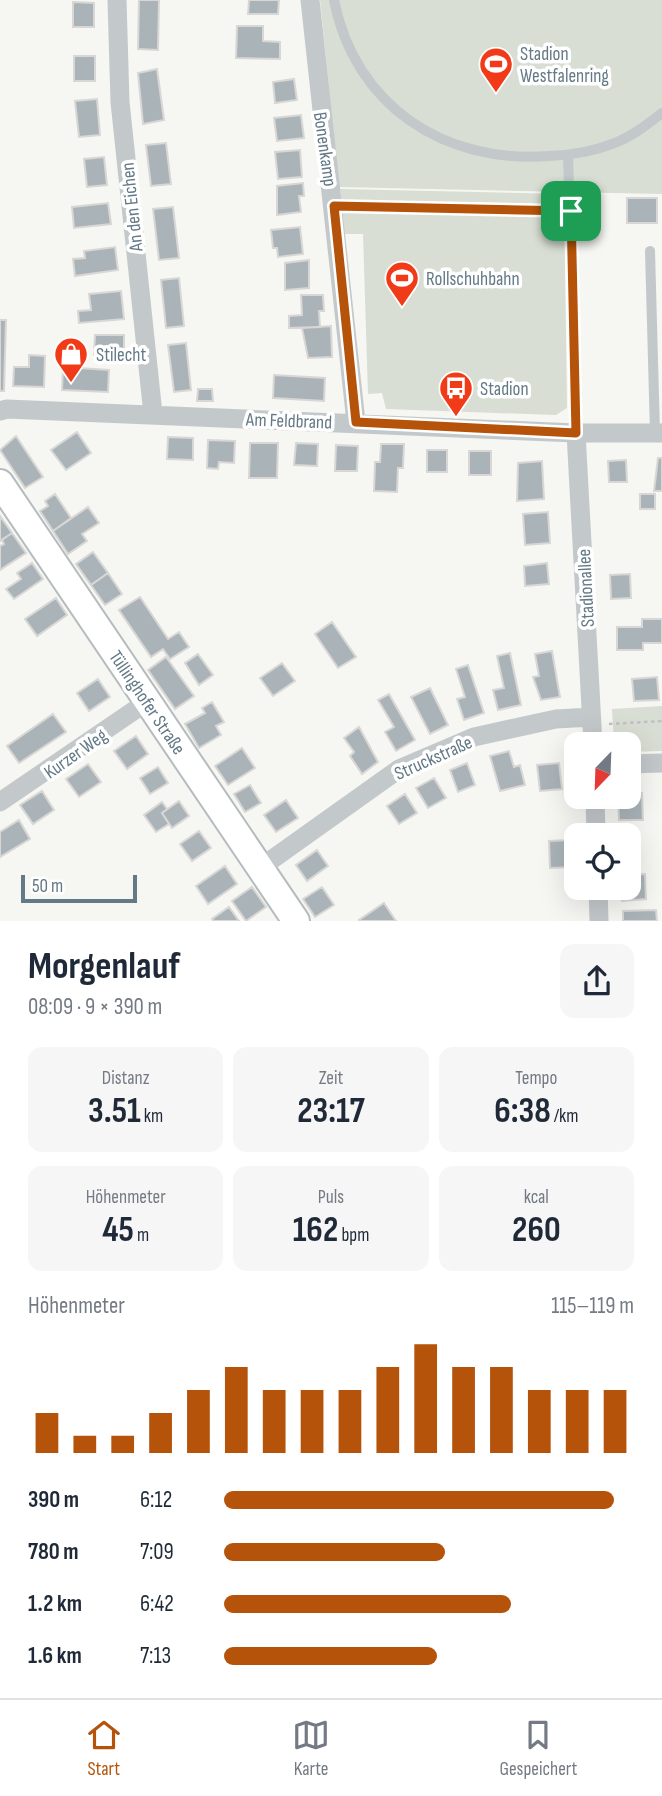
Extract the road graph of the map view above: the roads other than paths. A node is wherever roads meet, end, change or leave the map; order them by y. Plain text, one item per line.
1 (117, 0) edge
2 (310, 0) edge
3 (334, 0) edge
4 (662, 113) edge
5 (568, 155) junction
6 (650, 251) dead end
7 (0, 411) edge
8 (153, 414) junction
9 (356, 422) junction
10 (576, 433) junction
11 (659, 433) edge
12 (0, 483) edge
13 (148, 701) junction
14 (592, 729) edge
15 (662, 762) edge
16 (641, 763) edge
17 (0, 802) edge
18 (260, 868) junction
19 (598, 900) edge
20 (296, 921) edge
21 (599, 921) edge

1 - 8 street, An den Eichen
2 - 9 street, Bonenkamp
3 - 5 lane
4 - 5 lane
5 - 10 lane
6 - 11 lane
7 - 8 street, Am Feldbrand
8 - 9 street, Am Feldbrand
9 - 10 street, Am Feldbrand
10 - 11 street, Am Feldbrand
10 - 14 street, Stadionallee
12 - 13 main road, Tüllinghofer Straße
13 - 17 street, Kurzer Weg
13 - 18 main road, Tüllinghofer Straße
14 - 18 street, Struckstraße
15 - 16 street
18 - 20 main road, Tüllinghofer Straße
19 - 21 street

